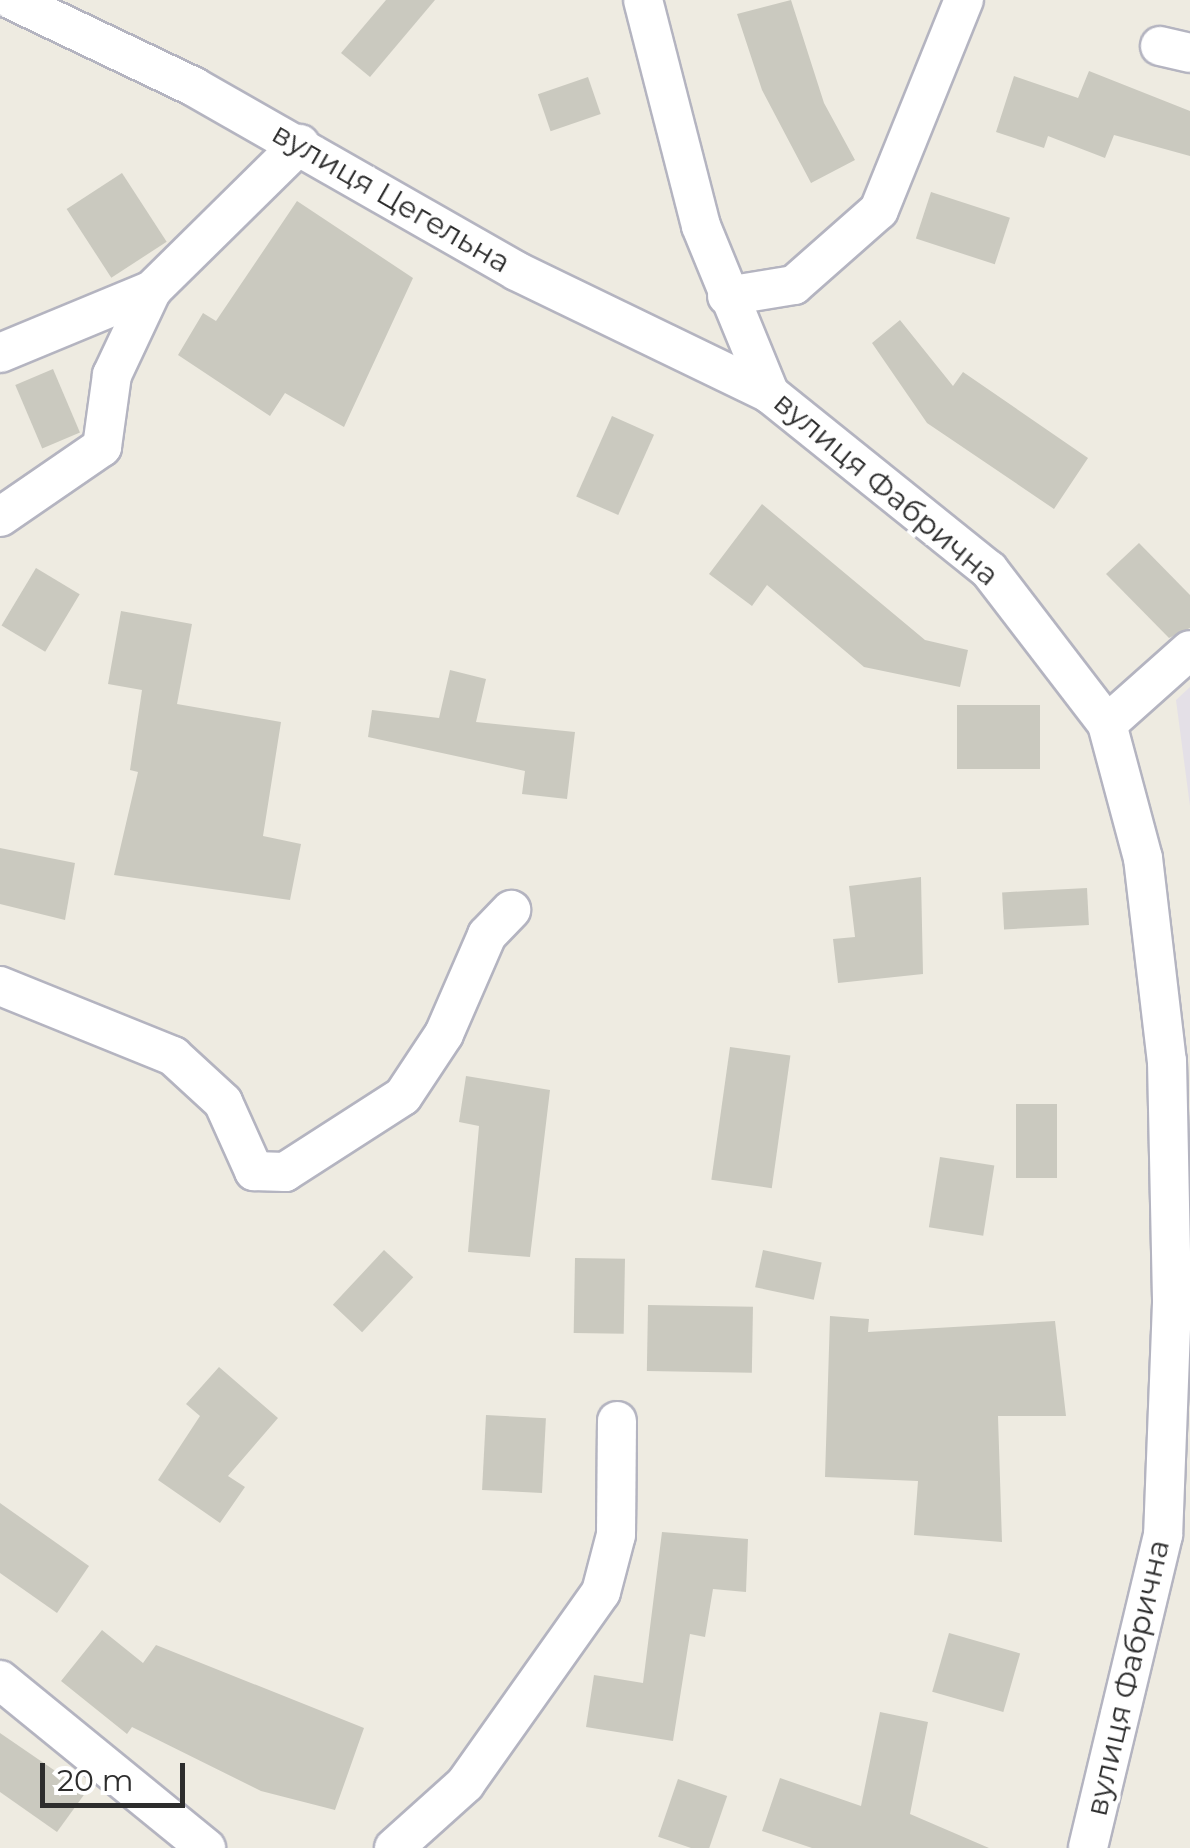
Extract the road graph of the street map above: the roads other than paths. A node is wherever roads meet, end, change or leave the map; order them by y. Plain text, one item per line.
1 (12, 0) edge
2 (643, 0) edge
3 (964, 0) edge
4 (300, 144) junction
5 (152, 290) junction
6 (726, 296) junction
7 (0, 353) edge
8 (770, 394) junction
9 (0, 517) edge
10 (1190, 650) edge
11 (1107, 724) junction
12 (511, 910) dead end
13 (0, 986) edge
14 (617, 1421) dead end
15 (0, 1680) edge
16 (206, 1848) edge
17 (394, 1848) edge
18 (1088, 1848) edge

1 - 4 street, вулиця Цегельна
2 - 6 street, вулиця Фабрична
3 - 6 street
4 - 5 street
4 - 8 street, вулиця Цегельна
5 - 7 street
5 - 9 street
6 - 8 street, вулиця Фабрична
8 - 11 street, вулиця Фабрична
10 - 11 street
11 - 18 street, вулиця Фабрична
12 - 13 street
14 - 17 street
15 - 16 street

